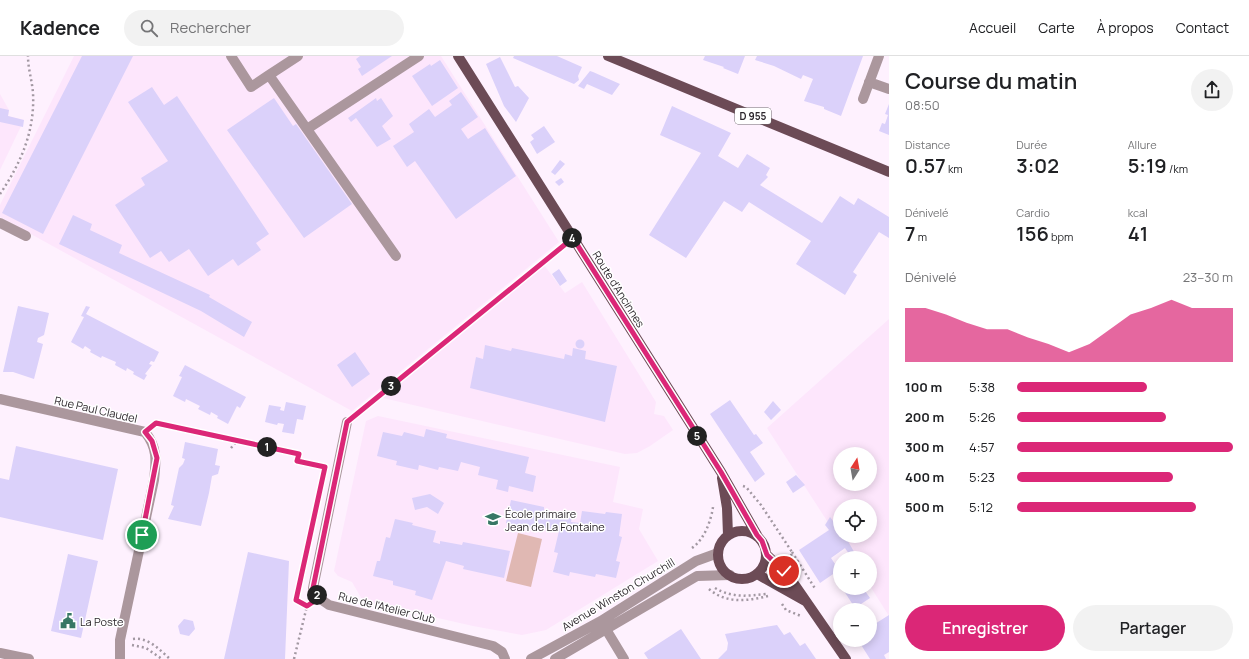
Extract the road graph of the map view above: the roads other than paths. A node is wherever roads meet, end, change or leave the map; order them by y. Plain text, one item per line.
1 (231, 56) edge
2 (298, 56) edge
3 (419, 56) edge
4 (458, 56) edge
5 (879, 56) edge
6 (615, 57) edge
7 (269, 75) junction
8 (869, 82) junction
9 (889, 89) edge
10 (863, 99) dead end
11 (307, 129) junction
12 (889, 172) edge
13 (0, 223) edge
14 (26, 236) dead end
15 (396, 256) dead end
16 (0, 399) edge
17 (347, 422) road end
18 (721, 472) junction
19 (728, 535) junction
20 (757, 535) junction
21 (718, 553) junction
22 (767, 555) junction
23 (757, 574) junction
24 (730, 576) junction
25 (808, 603) junction
26 (601, 621) junction
27 (606, 630) junction
28 (0, 653) edge
29 (29, 659) edge
30 (120, 659) edge
31 (505, 659) edge
32 (531, 659) edge
33 (555, 659) edge
34 (624, 659) edge
35 (846, 659) edge

1 - 7 street
2 - 7 street
3 - 11 street
4 - 18 main road, Route d'Ancinnes
5 - 8 street
6 - 12 main road, D 955
7 - 11 street
8 - 9 street
8 - 10 street
11 - 15 street
13 - 14 street
16 - 30 street, Rue Paul Claudel
17 - 31 street, Rue de l'Atelier Club
18 - 19 main road, Route d'Ancinnes
18 - 20 main road, Route d'Ancinnes
19 - 20 main road
19 - 21 main road
20 - 22 main road
21 - 24 main road
21 - 26 street, Avenue Winston Churchill
22 - 23 main road
22 - 25 main road
23 - 24 main road
23 - 25 main road
24 - 27 street
25 - 35 main road
26 - 27 street
26 - 32 street, Avenue Winston Churchill
27 - 33 street
27 - 34 street
28 - 29 street

